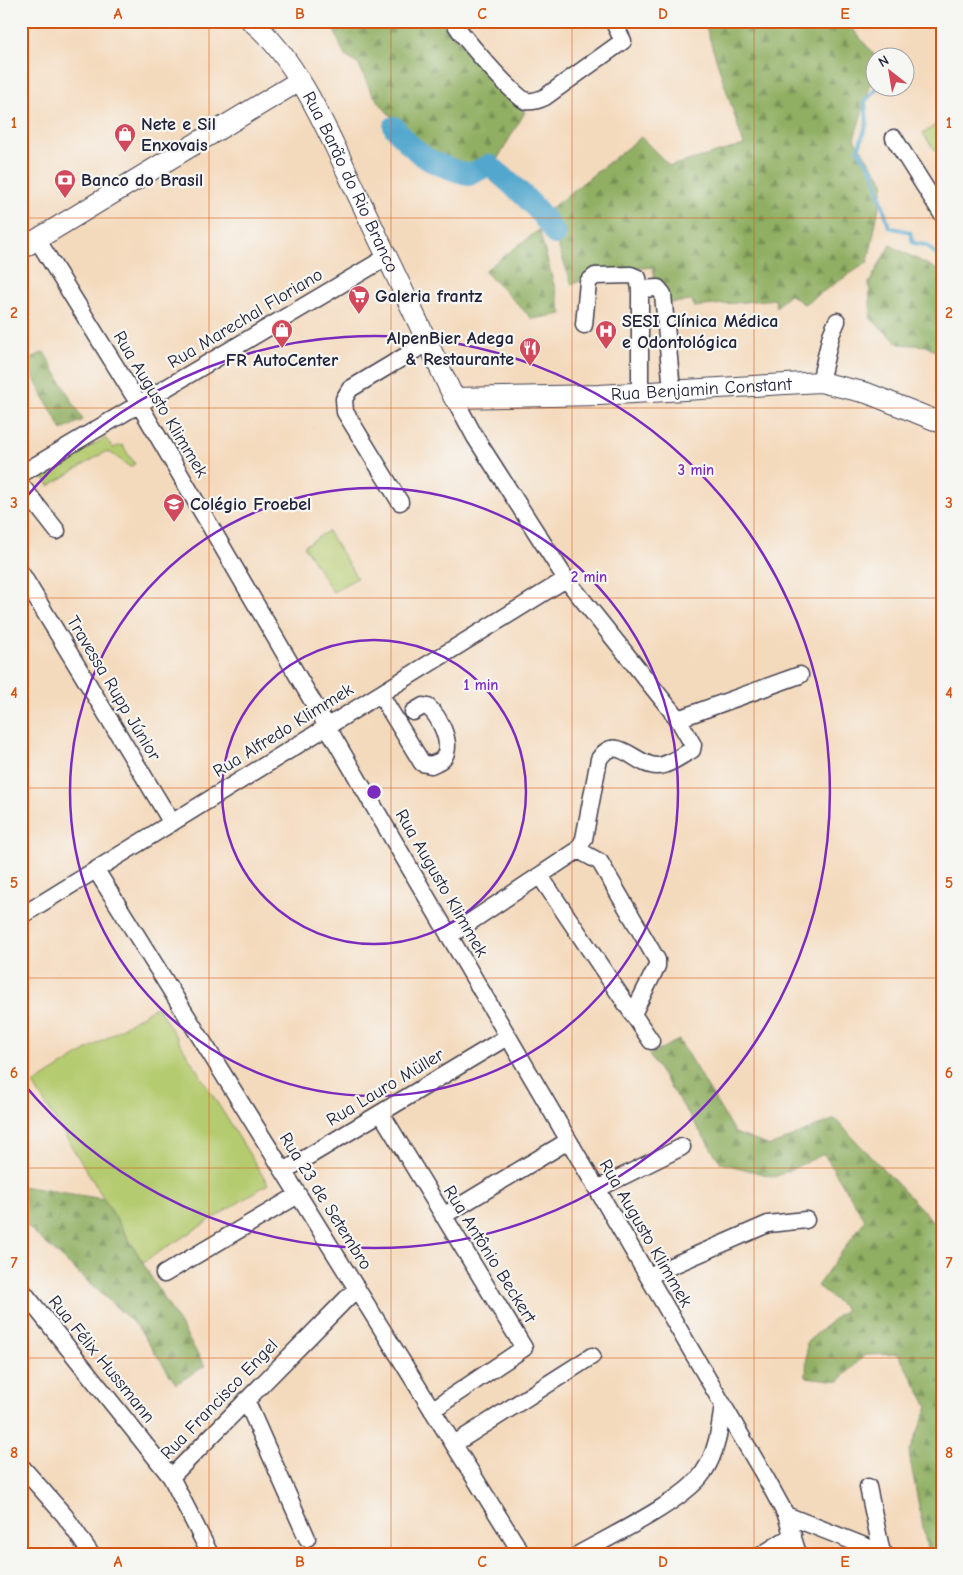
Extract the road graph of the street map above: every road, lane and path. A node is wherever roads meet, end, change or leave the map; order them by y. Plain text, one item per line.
1 (252, 21) edge
2 (454, 21) edge
3 (613, 21) edge
4 (299, 81) junction
5 (894, 138) dead end
6 (942, 214) edge
7 (29, 244) edge
8 (387, 257) junction
9 (640, 289) junction
10 (837, 321) dead end
11 (584, 325) dead end
12 (428, 343) junction
13 (820, 382) junction
14 (672, 390) junction
15 (640, 392) junction
16 (454, 398) junction
17 (139, 404) junction
18 (942, 423) edge
19 (21, 474) edge
20 (21, 485) edge
21 (400, 502) dead end
22 (57, 531) dead end
23 (21, 574) edge
24 (566, 579) junction
25 (800, 674) dead end
26 (380, 694) junction
27 (413, 712) dead end
28 (678, 719) junction
29 (328, 726) junction
30 (172, 823) junction
31 (578, 850) junction
32 (96, 870) junction
33 (540, 876) junction
34 (21, 916) edge
35 (449, 936) junction
36 (633, 1014) junction
37 (507, 1037) junction
38 (651, 1041) dead end
39 (381, 1112) junction
40 (568, 1140) junction
41 (682, 1147) dead end
42 (284, 1172) junction
43 (597, 1189) junction
44 (298, 1194) junction
45 (443, 1216) junction
46 (806, 1220) dead end
47 (164, 1274) dead end
48 (648, 1276) junction
49 (357, 1288) junction
50 (21, 1289) edge
51 (592, 1356) dead end
52 (246, 1400) junction
53 (723, 1404) junction
54 (432, 1410) junction
55 (454, 1444) junction
56 (21, 1466) edge
57 (171, 1477) junction
58 (868, 1488) dead end
59 (786, 1515) junction
60 (793, 1535) junction
61 (307, 1538) dead end
62 (884, 1553) edge
63 (91, 1554) edge
64 (210, 1554) edge
65 (522, 1554) edge
66 (579, 1554) edge
67 (762, 1554) edge
68 (798, 1554) edge

1 - 4 main road, Rua Barão do Rio Branco
2 - 3 street
4 - 7 main road
4 - 8 main road, Rua Barão do Rio Branco
5 - 6 street
7 - 17 street, Rua Augusto Klimmek
8 - 12 main road, Rua Barão do Rio Branco
8 - 17 street, Rua Marechal Floriano
9 - 11 street
9 - 14 street
9 - 15 street
10 - 13 street
12 - 16 main road, Rua Barão do Rio Branco
12 - 21 street
13 - 14 main road, Rua Benjamin Constant
13 - 18 main road, Rua Benjamin Constant
14 - 15 main road, Rua Benjamin Constant
15 - 16 main road, Rua Benjamin Constant
16 - 24 street, Rua Barão do Rio Branco
17 - 19 street, Rua Marechal Floriano
17 - 29 street, Rua Augusto Klimmek
20 - 22 street
23 - 30 street, Travessa Rupp Júnior
24 - 26 street, Rua Alfredo Klimmek
24 - 28 street, Rua Barão do Rio Branco
25 - 28 street
26 - 27 street
26 - 29 street, Rua Alfredo Klimmek
28 - 31 street, Rua Barão do Rio Branco
29 - 30 street, Rua Alfredo Klimmek
29 - 35 street, Rua Augusto Klimmek
30 - 32 street, Rua Alfredo Klimmek
31 - 33 street
31 - 36 street
32 - 34 street, Rua Alfredo Klimmek
32 - 42 street, Rua 23 de Setembro
33 - 35 street
33 - 36 street
35 - 37 street, Rua Augusto Klimmek
36 - 38 street
37 - 39 street, Rua Lauro Müller
37 - 40 street, Rua Augusto Klimmek
39 - 42 street, Rua Lauro Müller
39 - 45 street, Rua Antônio Beckert
40 - 43 street, Rua Augusto Klimmek
40 - 45 street
41 - 43 street
42 - 44 street, Rua 23 de Setembro
43 - 48 street, Rua Augusto Klimmek
44 - 47 street
44 - 49 street, Rua 23 de Setembro
45 - 54 street, Rua Antônio Beckert
46 - 48 street
48 - 53 street, Rua Augusto Klimmek
49 - 52 street, Rua Francisco Engel
49 - 54 street, Rua 23 de Setembro
50 - 57 street, Rua Félix Hussmann
51 - 55 street
52 - 57 street, Rua Francisco Engel
52 - 61 street
53 - 59 street, Rua Augusto Klimmek
53 - 66 street
54 - 55 street, Rua 23 de Setembro
55 - 65 street, Rua 23 de Setembro
56 - 63 street
57 - 64 street, Rua Francisco Engel
58 - 62 street
59 - 60 street, Rua Augusto Klimmek
59 - 62 street
60 - 67 street
60 - 68 street, Rua Augusto Klimmek

